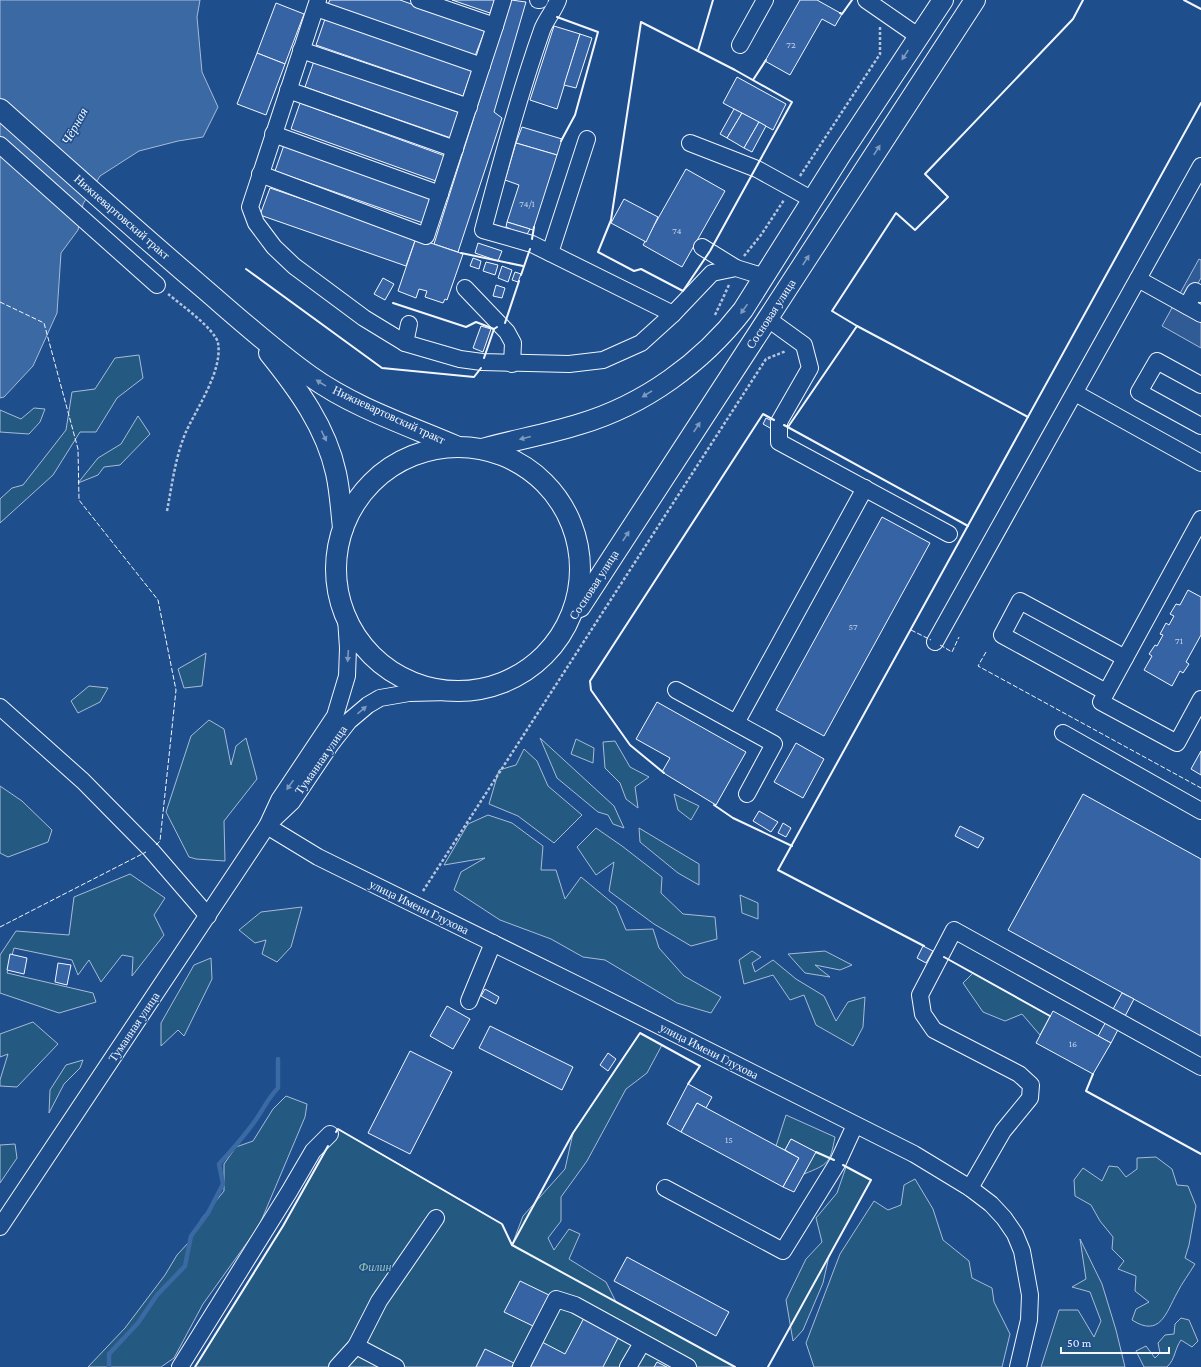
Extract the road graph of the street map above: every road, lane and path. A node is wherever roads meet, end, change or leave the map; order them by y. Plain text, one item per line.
1 (418, 0) edge
2 (504, 0) edge
3 (765, 0) edge
4 (866, 0) edge
5 (943, 0) edge
6 (975, 0) edge
7 (559, 3) edge
8 (317, 4) edge
9 (495, 26) junction
10 (918, 36) junction
11 (740, 45) dead end
12 (301, 50) junction
13 (482, 66) junction
14 (288, 90) junction
15 (469, 107) junction
16 (0, 109) edge
17 (273, 134) junction
18 (587, 139) dead end
19 (690, 143) dead end
20 (0, 145) edge
21 (455, 149) junction
22 (1201, 166) edge
23 (260, 174) junction
24 (440, 194) junction
25 (813, 200) junction
26 (702, 247) dead end
27 (550, 253) junction
28 (736, 268) junction
29 (766, 277) junction
30 (1138, 280) junction
31 (157, 285) joint
32 (465, 288) dead end
33 (1201, 294) edge
34 (1187, 306) junction
35 (673, 314) junction
36 (1201, 314) edge
37 (768, 319) junction
38 (245, 324) junction
39 (409, 324) dead end
40 (406, 342) junction
41 (804, 345) junction
42 (512, 364) junction
43 (1201, 385) edge
44 (1074, 393) junction
45 (1201, 426) edge
46 (458, 447) junction
47 (481, 449) junction
48 (1201, 463) edge
49 (865, 488) junction
50 (167, 511) dead end
51 (1201, 519) edge
52 (343, 528) junction
53 (949, 534) dead end
54 (346, 618) junction
55 (566, 627) junction
56 (935, 642) dead end
57 (1125, 658) junction
58 (676, 690) dead end
59 (450, 692) junction
60 (1106, 692) junction
61 (1201, 699) edge
62 (0, 707) edge
63 (736, 723) junction
64 (1063, 733) dead end
65 (747, 794) dead end
66 (1201, 811) edge
67 (267, 826) junction
68 (424, 891) dead end
69 (208, 916) junction
70 (493, 943) junction
71 (469, 1001) dead end
72 (1201, 1067) edge
73 (855, 1125) junction
74 (330, 1134) dead end
75 (665, 1188) dead end
76 (970, 1188) junction
77 (436, 1218) dead end
78 (0, 1227) edge
79 (642, 1343) junction
80 (356, 1346) junction
81 (180, 1367) edge
82 (337, 1367) edge
83 (396, 1367) edge
84 (521, 1367) edge
85 (628, 1367) edge
86 (688, 1367) edge
87 (1018, 1367) edge

1 - 9 street
2 - 9 street
3 - 11 street
4 - 10 street
5 - 10 main road, Сосновая улица
37 -> 6 main road, Сосновая улица
7 - 27 street
8 - 12 street
8 - 13 street
9 - 13 street
10 -> 25 main road, Сосновая улица
12 - 14 street
12 - 15 street
13 - 15 street
14 - 17 street
14 - 21 street
15 - 21 street
16 - 38 main road, Нижневартовский тракт
17 - 23 street
17 - 24 street
18 - 27 street
19 - 25 street
20 - 31 street
21 - 24 street
22 - 30 street
23 - 24 street
23 - 40 street
25 - 29 main road, Сосновая улица
26 - 28 street
27 - 35 street
28 - 29 street
28 - 35 street
29 -> 47 main road, Сосновая улица
30 - 34 street
30 - 44 street
31 - 50 path
32 - 42 street
33 - 34 street
34 - 36 street
35 - 42 street
37 - 41 street
55 -> 37 main road, Сосновая улица
46 -> 38 main road, Нижневартовский тракт
38 -> 52 main road, Нижневартовский тракт
39 - 40 street
40 - 42 street
41 - 49 street
41 - 68 path
43 - 45 street
44 - 48 street
44 - 56 street
46 - 47 main road
46 - 52 main road
47 - 55 main road
49 - 53 street
49 - 63 street
51 - 57 street
52 - 54 main road
54 - 59 main road
54 -> 67 street, Туманная улица
55 - 59 main road
57 - 60 street
57 - 60 street
58 - 63 street
67 -> 59 street, Туманная улица
60 - 61 street
62 - 69 street
63 - 65 street
64 - 66 street
67 - 69 street, Туманная улица
67 - 70 street, улица Имени Глухова
69 - 78 street, Туманная улица
70 - 71 street
70 - 73 street, улица Имени Глухова
72 - 76 street
73 - 75 street
73 - 76 street, улица Имени Глухова
74 - 81 street
76 - 87 street, улица Имени Глухова
77 - 80 street
79 - 84 street
79 - 85 street
79 - 86 street
80 - 82 street
80 - 83 street

